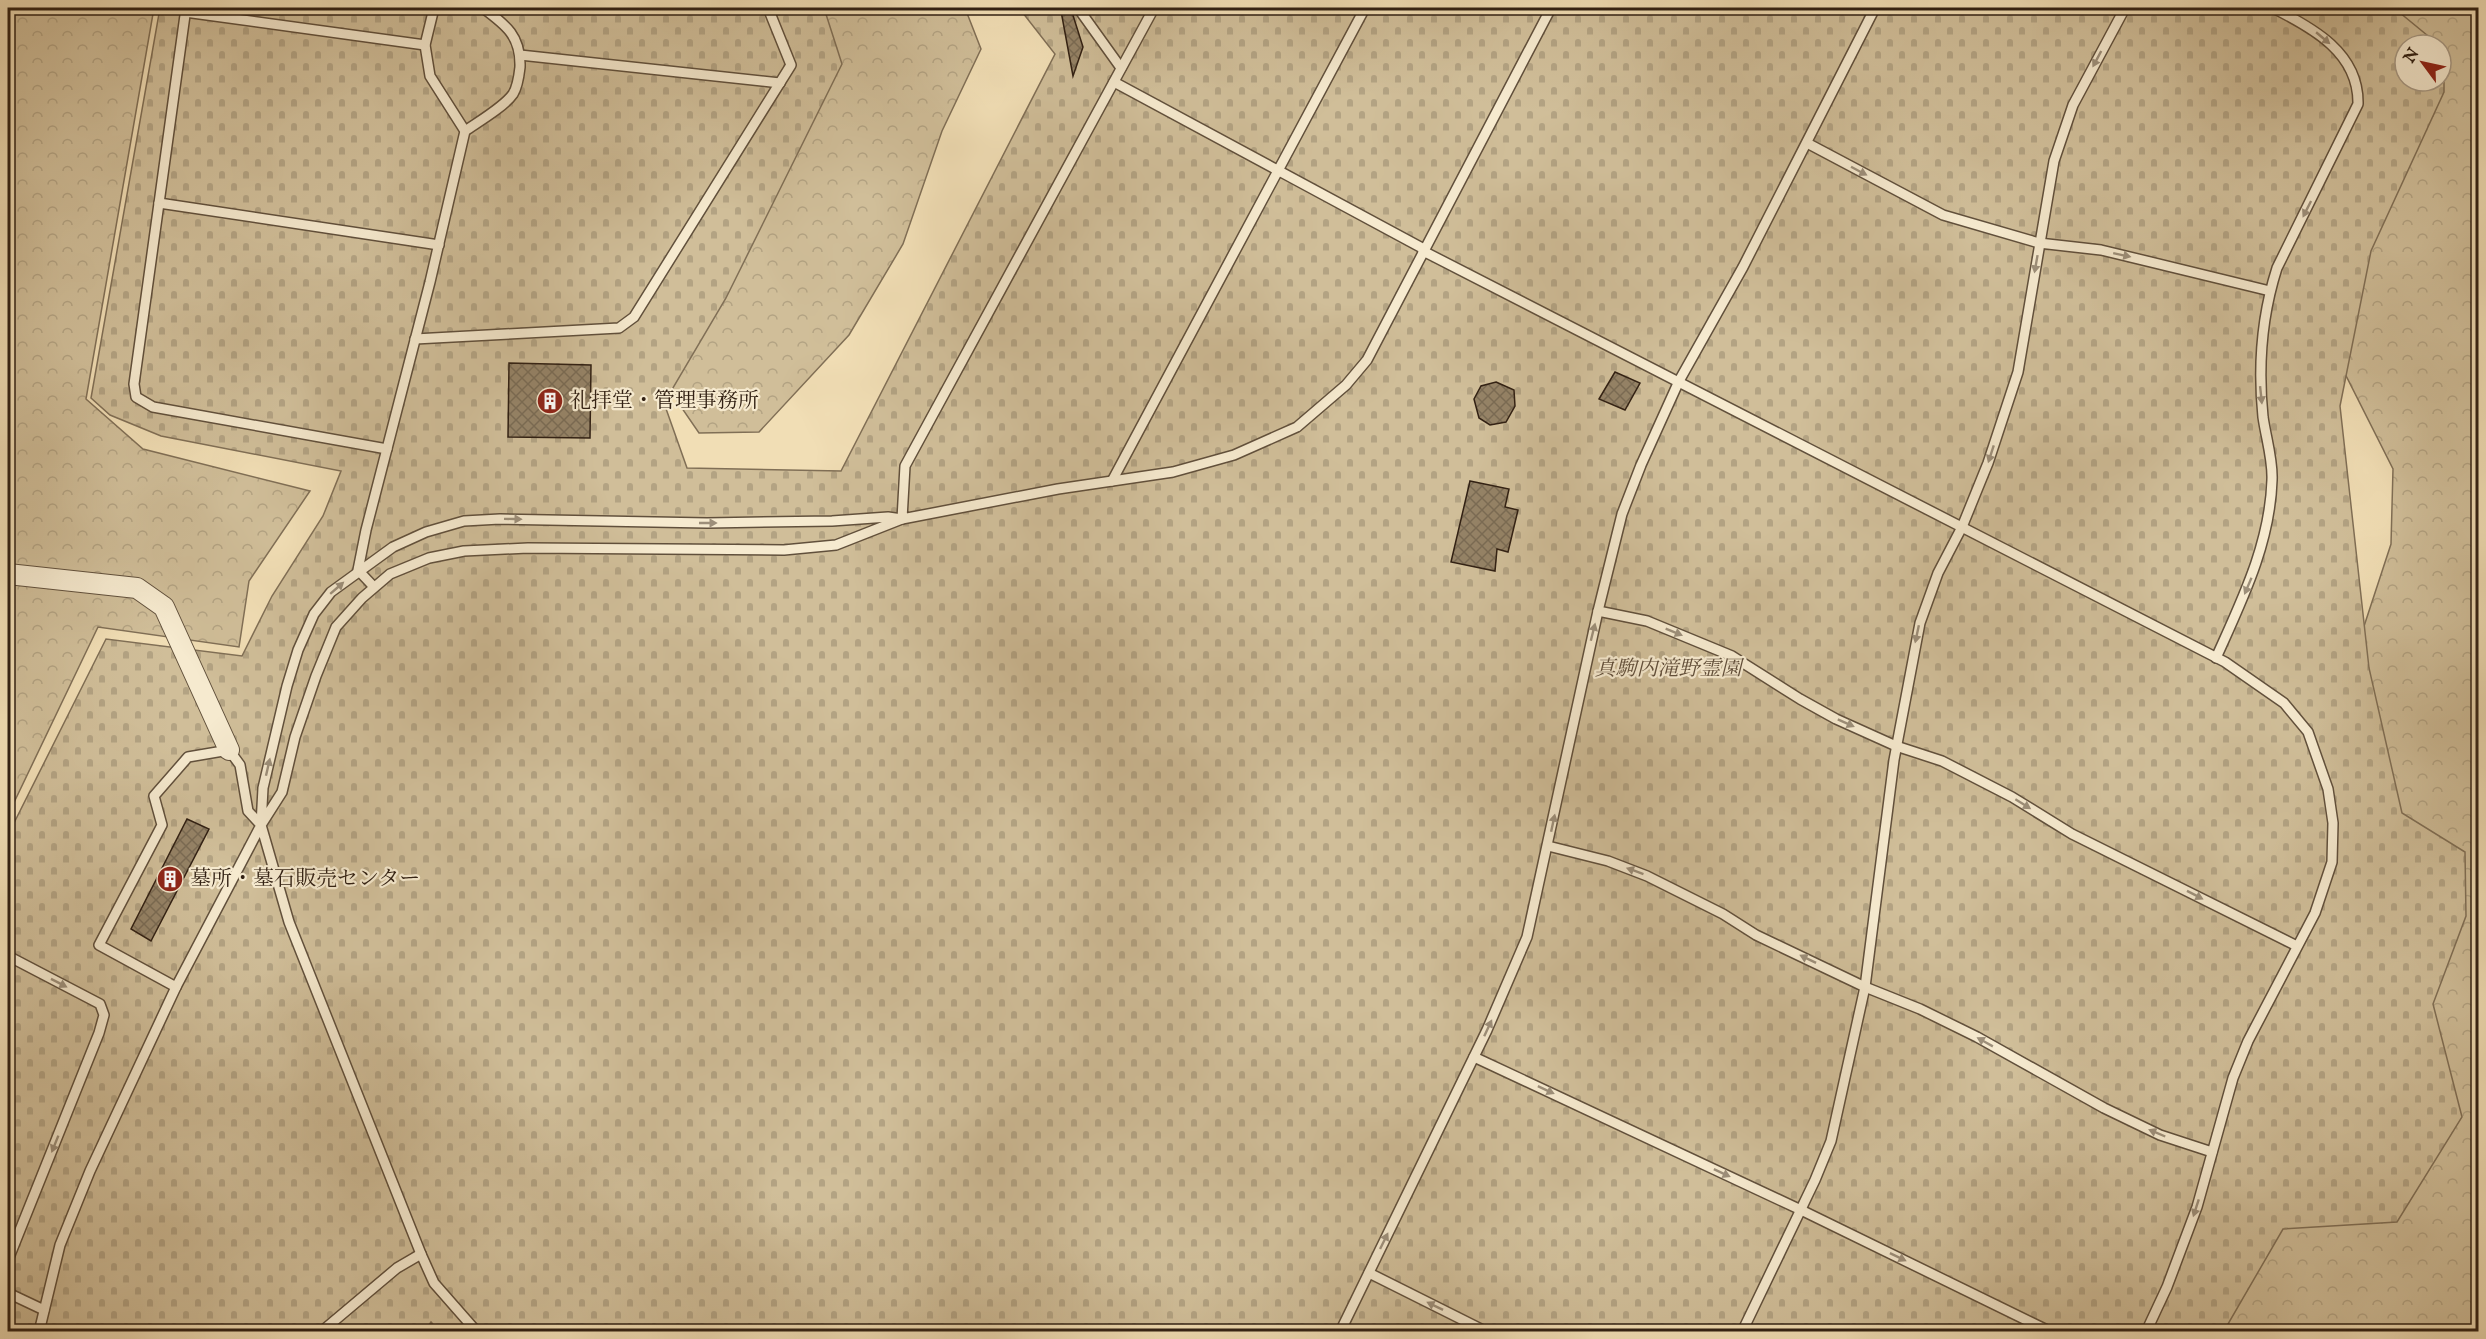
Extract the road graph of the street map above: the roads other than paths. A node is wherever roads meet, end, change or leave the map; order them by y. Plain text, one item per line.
1 (434, 8) edge
2 (483, 8) edge
3 (768, 8) edge
4 (1078, 8) edge
5 (1154, 8) edge
6 (1365, 8) edge
7 (1551, 8) edge
8 (1875, 8) edge
9 (2125, 8) edge
10 (2273, 8) edge
11 (186, 10) edge
12 (425, 45) junction
13 (520, 55) junction
14 (1121, 68) junction
15 (1114, 82) junction
16 (780, 83) junction
17 (465, 131) junction
18 (1807, 143) junction
19 (1278, 170) junction
20 (159, 203) junction
21 (2039, 243) junction
22 (439, 245) junction
23 (1424, 250) junction
24 (2270, 291) junction
25 (415, 339) junction
26 (1679, 381) junction
27 (387, 449) junction
28 (1112, 481) junction
29 (902, 519) junction
30 (1962, 527) junction
31 (358, 570) junction
32 (8, 574) edge
33 (374, 587) junction
34 (1598, 610) junction
35 (2216, 658) junction
36 (1896, 746) junction
37 (229, 750) junction
38 (261, 825) junction
39 (1548, 846) junction
40 (2297, 946) junction
41 (8, 956) edge
42 (176, 987) junction
43 (1865, 987) junction
44 (1474, 1056) junction
45 (2212, 1152) junction
46 (1801, 1210) junction
47 (422, 1254) junction
48 (8, 1260) edge
49 (1369, 1273) junction
50 (8, 1293) edge
51 (44, 1310) junction
52 (39, 1332) edge
53 (321, 1332) edge
54 (477, 1332) edge
55 (1340, 1332) edge
56 (1487, 1332) edge
57 (1742, 1332) edge
58 (2051, 1332) edge
59 (2146, 1332) edge

1 - 12 lane
2 - 13 lane
3 - 16 lane
4 - 14 lane
5 - 14 lane
6 - 19 lane
7 - 23 lane
8 - 18 lane
9 -> 21 lane
10 -> 24 lane
11 - 12 lane
11 - 20 lane
12 - 17 lane
13 - 16 lane
13 - 17 lane
14 - 15 lane
15 - 19 lane
15 - 29 lane
16 - 25 lane
17 - 22 lane
18 -> 21 lane
18 - 26 lane
19 - 23 lane
19 - 28 lane
20 - 22 lane
20 - 27 lane
21 -> 24 lane
21 -> 30 lane
22 - 25 lane
23 - 26 lane
23 - 28 lane
24 -> 35 lane
25 - 27 lane
26 - 30 lane
26 - 34 lane
27 - 31 lane
28 - 29 lane
31 -> 29 lane
29 - 33 lane
30 - 35 lane
30 -> 36 lane
31 - 33 lane
38 -> 31 lane
32 - 37 street
33 - 38 lane
34 -> 36 lane
39 -> 34 lane
35 - 40 lane
36 -> 40 lane
36 - 43 lane
37 - 38 lane
37 - 42 lane
38 - 42 lane
38 - 47 lane
43 -> 39 lane
44 -> 39 lane
40 - 45 lane
41 -> 48 lane
42 - 51 lane
45 -> 43 lane
43 - 46 lane
44 -> 46 lane
49 -> 44 lane
45 -> 59 lane
46 - 57 lane
46 -> 58 lane
47 - 53 lane
47 - 54 lane
49 - 55 lane
56 -> 49 lane
50 - 51 lane
51 - 52 lane

